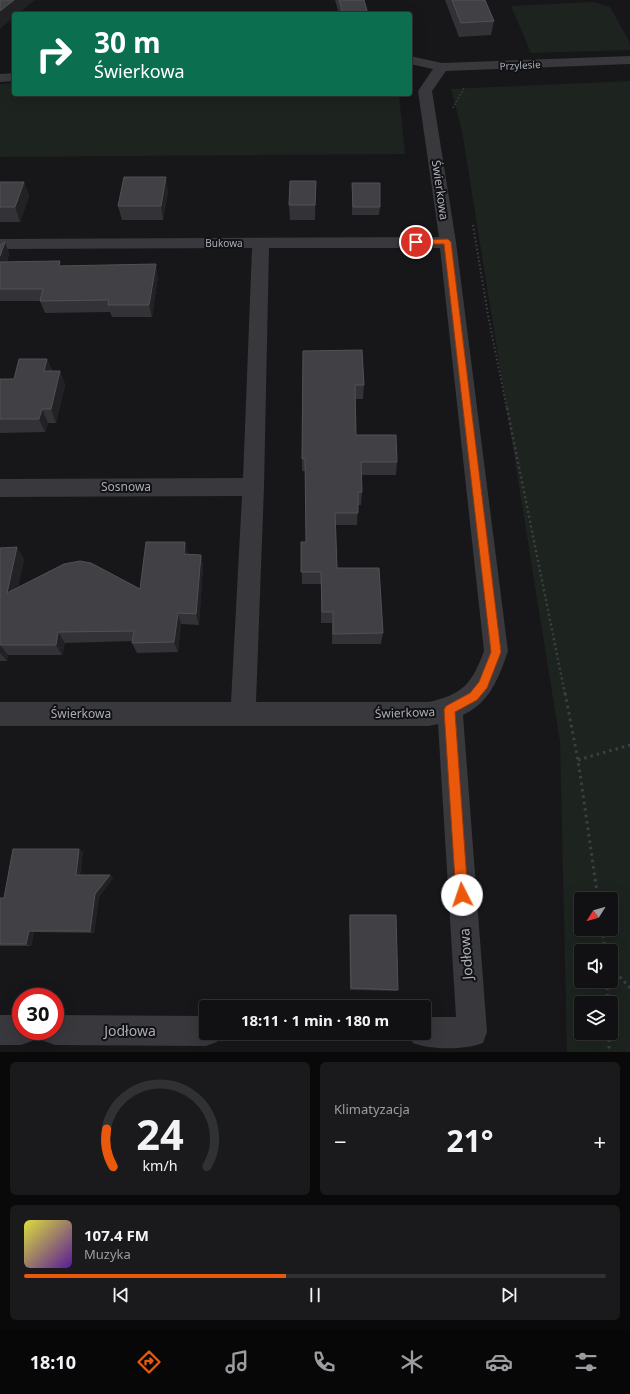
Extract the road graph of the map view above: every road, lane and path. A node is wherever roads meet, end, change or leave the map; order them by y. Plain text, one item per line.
1 (412, 60) edge
2 (630, 60) edge
3 (442, 67) junction
4 (477, 67) junction
5 (12, 77) edge
6 (0, 78) edge
7 (454, 115) dead end
8 (472, 222) dead end
9 (448, 242) junction
10 (261, 243) junction
11 (0, 244) edge
12 (253, 487) junction
13 (0, 488) edge
14 (450, 710) junction
15 (0, 714) edge
16 (243, 714) junction
17 (630, 745) edge
18 (578, 760) junction
19 (597, 892) edge
20 (618, 975) edge
21 (630, 988) edge
22 (0, 1030) edge
23 (12, 1030) edge
24 (64, 1030) edge
25 (199, 1031) edge
26 (431, 1032) edge
27 (609, 1040) edge
28 (609, 1052) edge

1 - 3 street, Przylesie
2 - 4 street, Przylesie
3 - 4 street, Przylesie
3 - 9 street, Świerkowa
4 - 7 path
5 - 6 street
8 - 18 path
9 - 10 street, Bukowa
9 - 14 street, Świerkowa
10 - 11 street, Bukowa
10 - 12 street
12 - 13 street, Sosnowa
12 - 16 street
14 - 16 street, Świerkowa
14 - 26 street, Jodłowa
15 - 16 street, Świerkowa
17 - 18 path
18 - 19 path
20 - 21 path
22 - 23 street
24 - 25 street, Jodłowa
27 - 28 path

